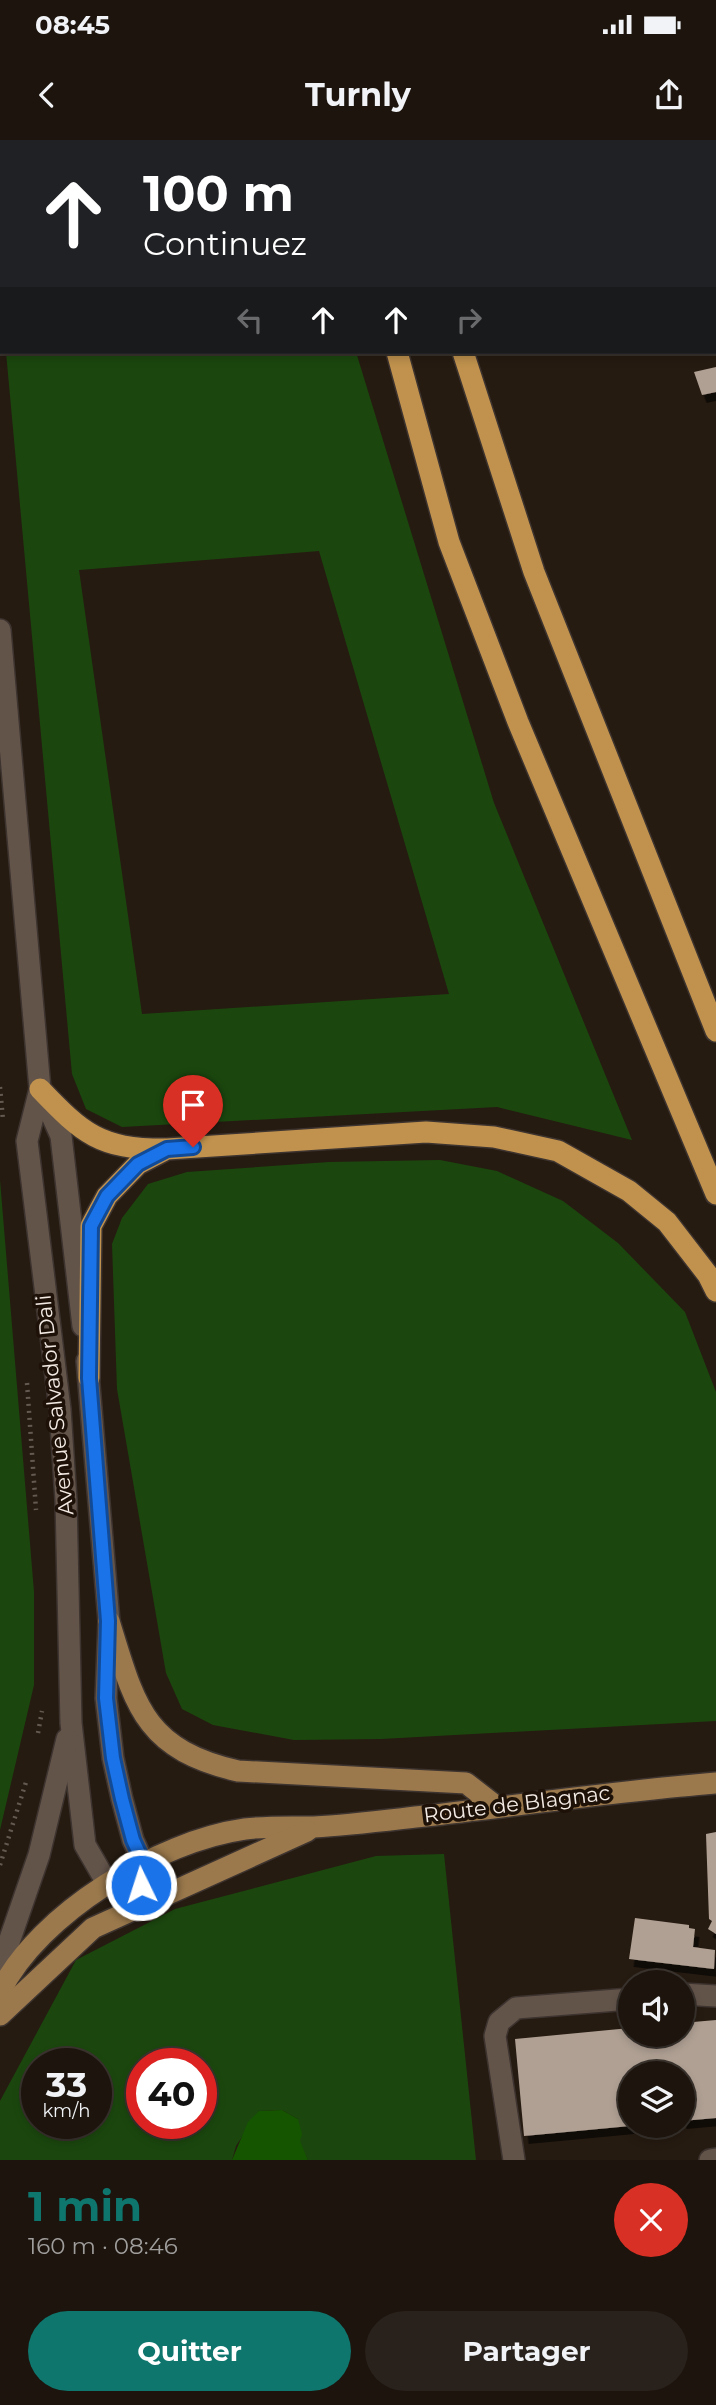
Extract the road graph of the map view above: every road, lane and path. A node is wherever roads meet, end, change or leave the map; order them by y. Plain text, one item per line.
1 (398, 354) edge
2 (464, 354) edge
3 (0, 630) edge
4 (716, 1031) edge
5 (0, 1087) edge
6 (40, 1088) junction
7 (4, 1127) dead end
8 (167, 1149) junction
9 (716, 1194) edge
10 (716, 1292) edge
11 (26, 1370) dead end
12 (89, 1378) junction
13 (37, 1520) dead end
14 (108, 1621) junction
15 (43, 1700) dead end
16 (71, 1723) junction
17 (37, 1740) dead end
18 (31, 1766) dead end
19 (716, 1783) edge
20 (498, 1807) junction
21 (317, 1826) junction
22 (144, 1864) junction
23 (0, 1865) edge
24 (107, 1883) junction
25 (138, 1906) junction
26 (0, 1968) edge
27 (0, 1992) edge
28 (695, 1995) edge
29 (716, 1996) edge
30 (618, 2000) edge
31 (0, 2015) edge
32 (716, 2159) edge
33 (513, 2160) edge
34 (710, 2160) edge

1 - 9 highway
2 - 4 highway
3 - 6 street, Avenue Salvador Dali
5 - 7 path
6 - 8 highway
6 - 12 street, Avenue Salvador Dali
6 - 16 street, Avenue Salvador Dali
8 - 10 highway
8 - 12 highway
11 - 13 path
12 - 14 street, Avenue Salvador Dali
14 - 20 main road
14 - 22 street, Avenue Salvador Dali
15 - 17 path
16 - 24 street, Avenue Salvador Dali
16 - 26 street, Avenue Salvador Dali
18 - 23 path
19 - 20 main road, Route de Blagnac
20 - 21 main road, Route de Blagnac
21 - 22 main road, Route de Blagnac
21 - 25 main road, Route de Blagnac
22 - 24 main road, Route de Blagnac
22 - 25 street
24 - 25 street, Avenue Salvador Dali
24 - 27 main road, Route de Blagnac
25 - 31 main road, Route de Blagnac
28 - 29 street
30 - 33 street
32 - 34 street

